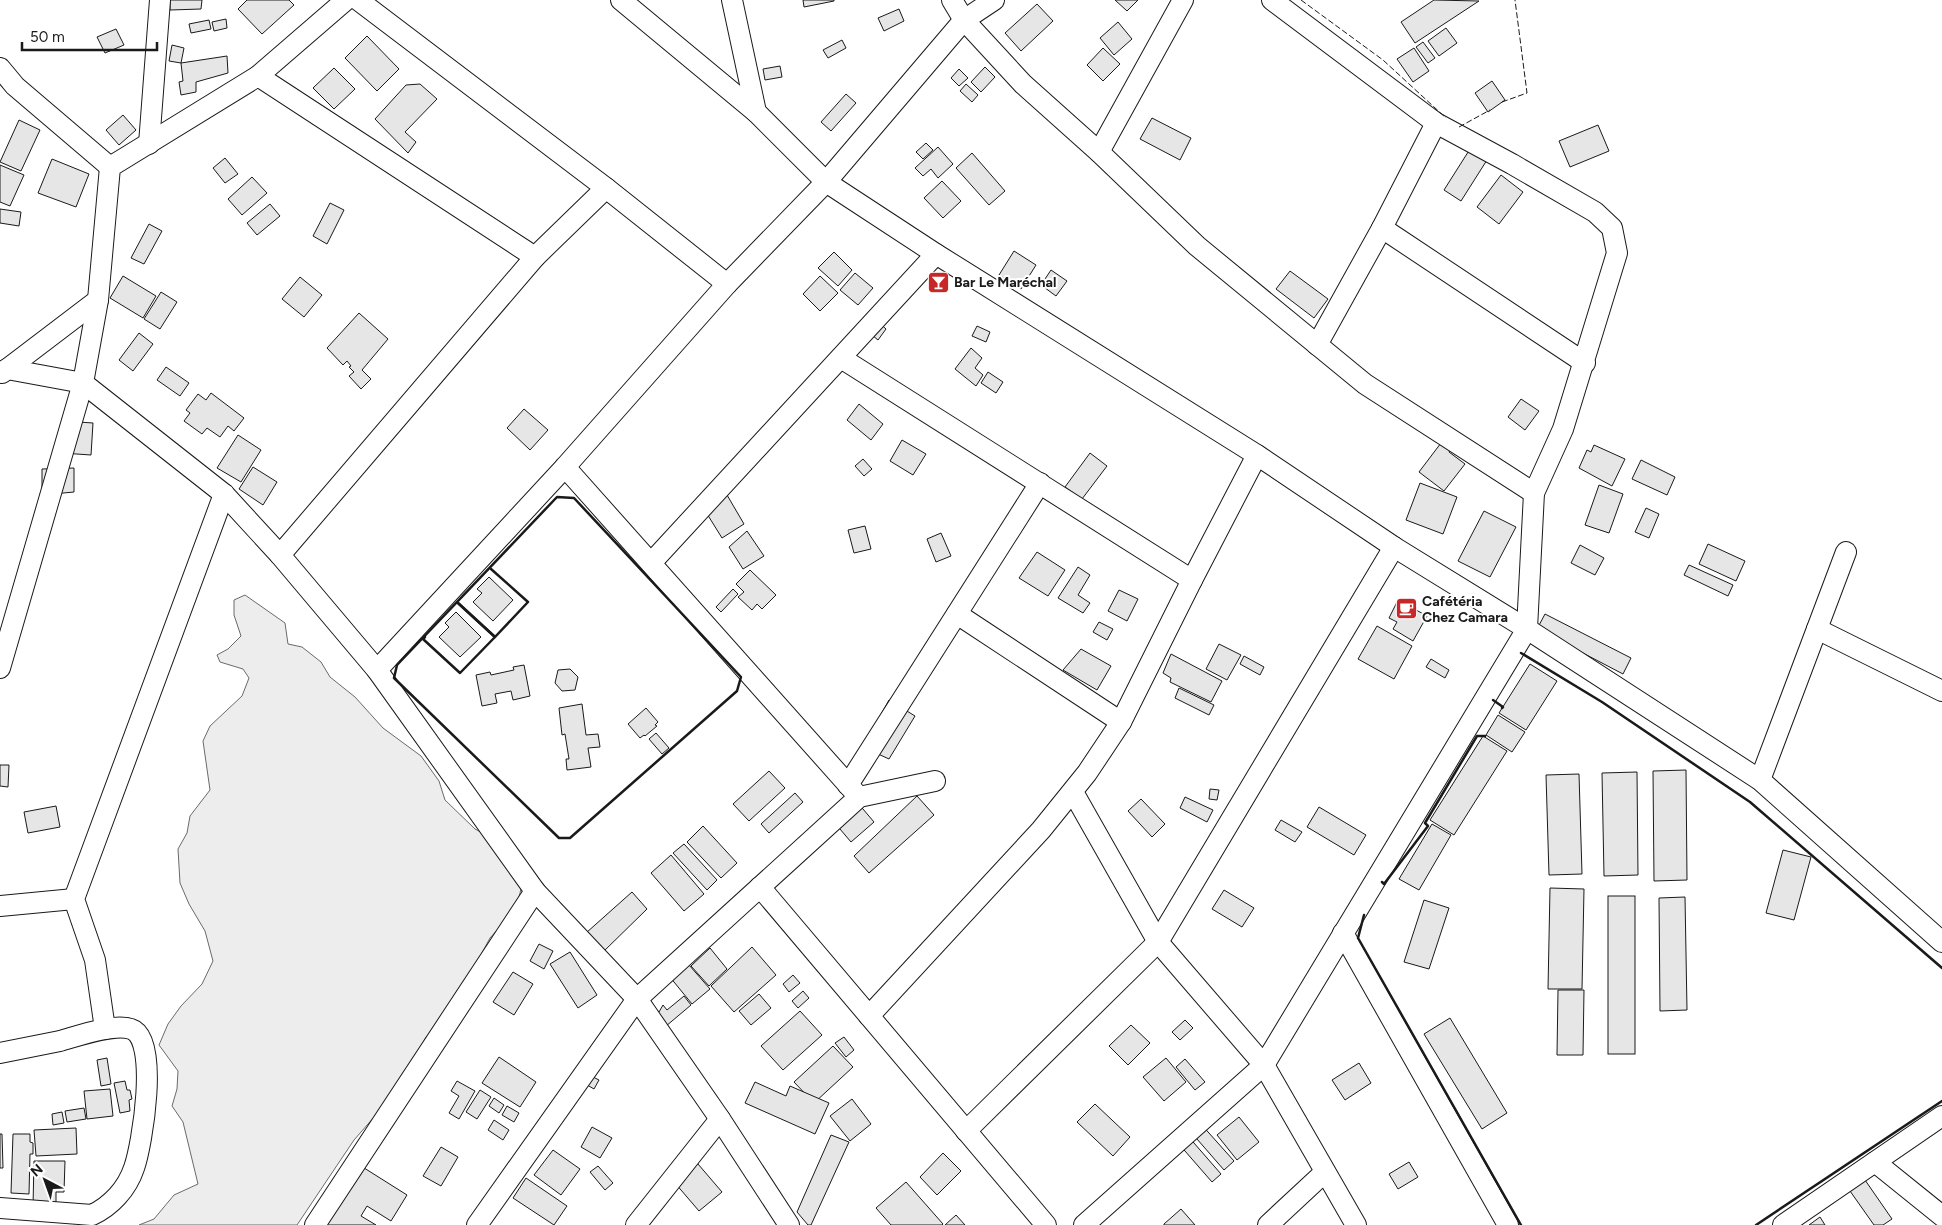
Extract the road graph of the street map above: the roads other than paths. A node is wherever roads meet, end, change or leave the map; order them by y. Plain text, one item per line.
1 (160, 0) edge
2 (346, 0) edge
3 (358, 0) edge
4 (621, 0) edge
5 (732, 0) edge
6 (952, 0) edge
7 (994, 0) edge
8 (1183, 0) edge
9 (1272, 0) edge
10 (964, 20) junction
11 (0, 68) edge
12 (258, 76) junction
13 (756, 112) junction
14 (1436, 123) junction
15 (149, 144) junction
16 (1099, 152) junction
17 (110, 167) junction
18 (826, 182) junction
19 (606, 188) junction
20 (1382, 228) junction
21 (936, 254) junction
22 (536, 257) junction
23 (726, 284) junction
24 (98, 300) junction
25 (1317, 345) junction
26 (841, 358) junction
27 (1585, 363) junction
28 (4, 372) edge
29 (83, 383) junction
30 (1257, 455) junction
31 (565, 467) junction
32 (1040, 483) junction
33 (1534, 493) junction
34 (224, 494) junction
35 (1394, 546) junction
36 (1846, 552) dead end
37 (280, 555) junction
38 (651, 563) junction
39 (1192, 580) junction
40 (957, 614) junction
41 (1527, 629) junction
42 (1817, 629) junction
43 (0, 668) edge
44 (377, 670) junction
45 (1942, 692) edge
46 (1121, 722) junction
47 (1760, 780) junction
48 (935, 781) dead end
49 (854, 791) junction
50 (1073, 792) junction
51 (760, 887) junction
52 (535, 891) junction
53 (74, 899) junction
54 (0, 906) edge
55 (1938, 931) edge
56 (1342, 933) junction
57 (1158, 942) junction
58 (637, 999) junction
59 (869, 1016) junction
60 (105, 1029) junction
61 (0, 1053) edge
62 (1264, 1065) junction
63 (1942, 1116) edge
64 (720, 1120) junction
65 (966, 1131) junction
66 (1875, 1162) junction
67 (1325, 1172) junction
68 (0, 1208) edge
69 (1942, 1216) edge
70 (315, 1225) edge
71 (478, 1225) edge
72 (636, 1225) edge
73 (789, 1225) edge
74 (1046, 1225) edge
75 (1084, 1225) edge
76 (1268, 1225) edge
77 (1356, 1225) edge
78 (1508, 1225) edge
79 (1783, 1225) edge

1 - 15 street
2 - 12 street
3 - 19 street
4 - 13 street
5 - 13 street
6 - 10 street
7 - 10 street
8 - 16 street
9 - 14 street
10 - 16 street
10 - 18 street
11 - 17 street
12 - 15 street
12 - 22 street
13 - 18 street
14 - 20 street
14 - 27 street
15 - 17 street
16 - 25 street
17 - 24 street
18 - 21 street
18 - 23 street
19 - 22 street
19 - 23 street
20 - 25 street
20 - 27 street
21 - 26 street
21 - 30 street
22 - 37 street
23 - 31 street
24 - 28 street
24 - 29 street
25 - 33 street
26 - 32 street
26 - 38 street
27 - 33 street
28 - 29 street
29 - 34 street
29 - 43 street
30 - 35 street
30 - 39 street
31 - 38 street
31 - 44 street
32 - 39 street
32 - 40 street
33 - 41 street
34 - 37 street
34 - 53 street
35 - 41 street
35 - 57 street
36 - 42 street
37 - 44 street
38 - 49 street
39 - 46 street
40 - 46 street
40 - 49 street
41 - 47 street
41 - 56 street
42 - 45 street
42 - 47 street
44 - 52 street
46 - 50 street
47 - 55 street
48 - 49 street
49 - 51 street
50 - 57 street
50 - 59 street
51 - 58 street
51 - 59 street
52 - 58 street
52 - 70 street
53 - 54 street
53 - 60 street
56 - 62 street
56 - 78 street
57 - 62 street
57 - 65 street
58 - 64 street
58 - 71 street
59 - 65 street
60 - 61 street
60 - 68 street
62 - 67 street
62 - 75 street
63 - 66 street
64 - 72 street
64 - 73 street
65 - 74 street
66 - 69 street
66 - 79 street
67 - 76 street
67 - 77 street

